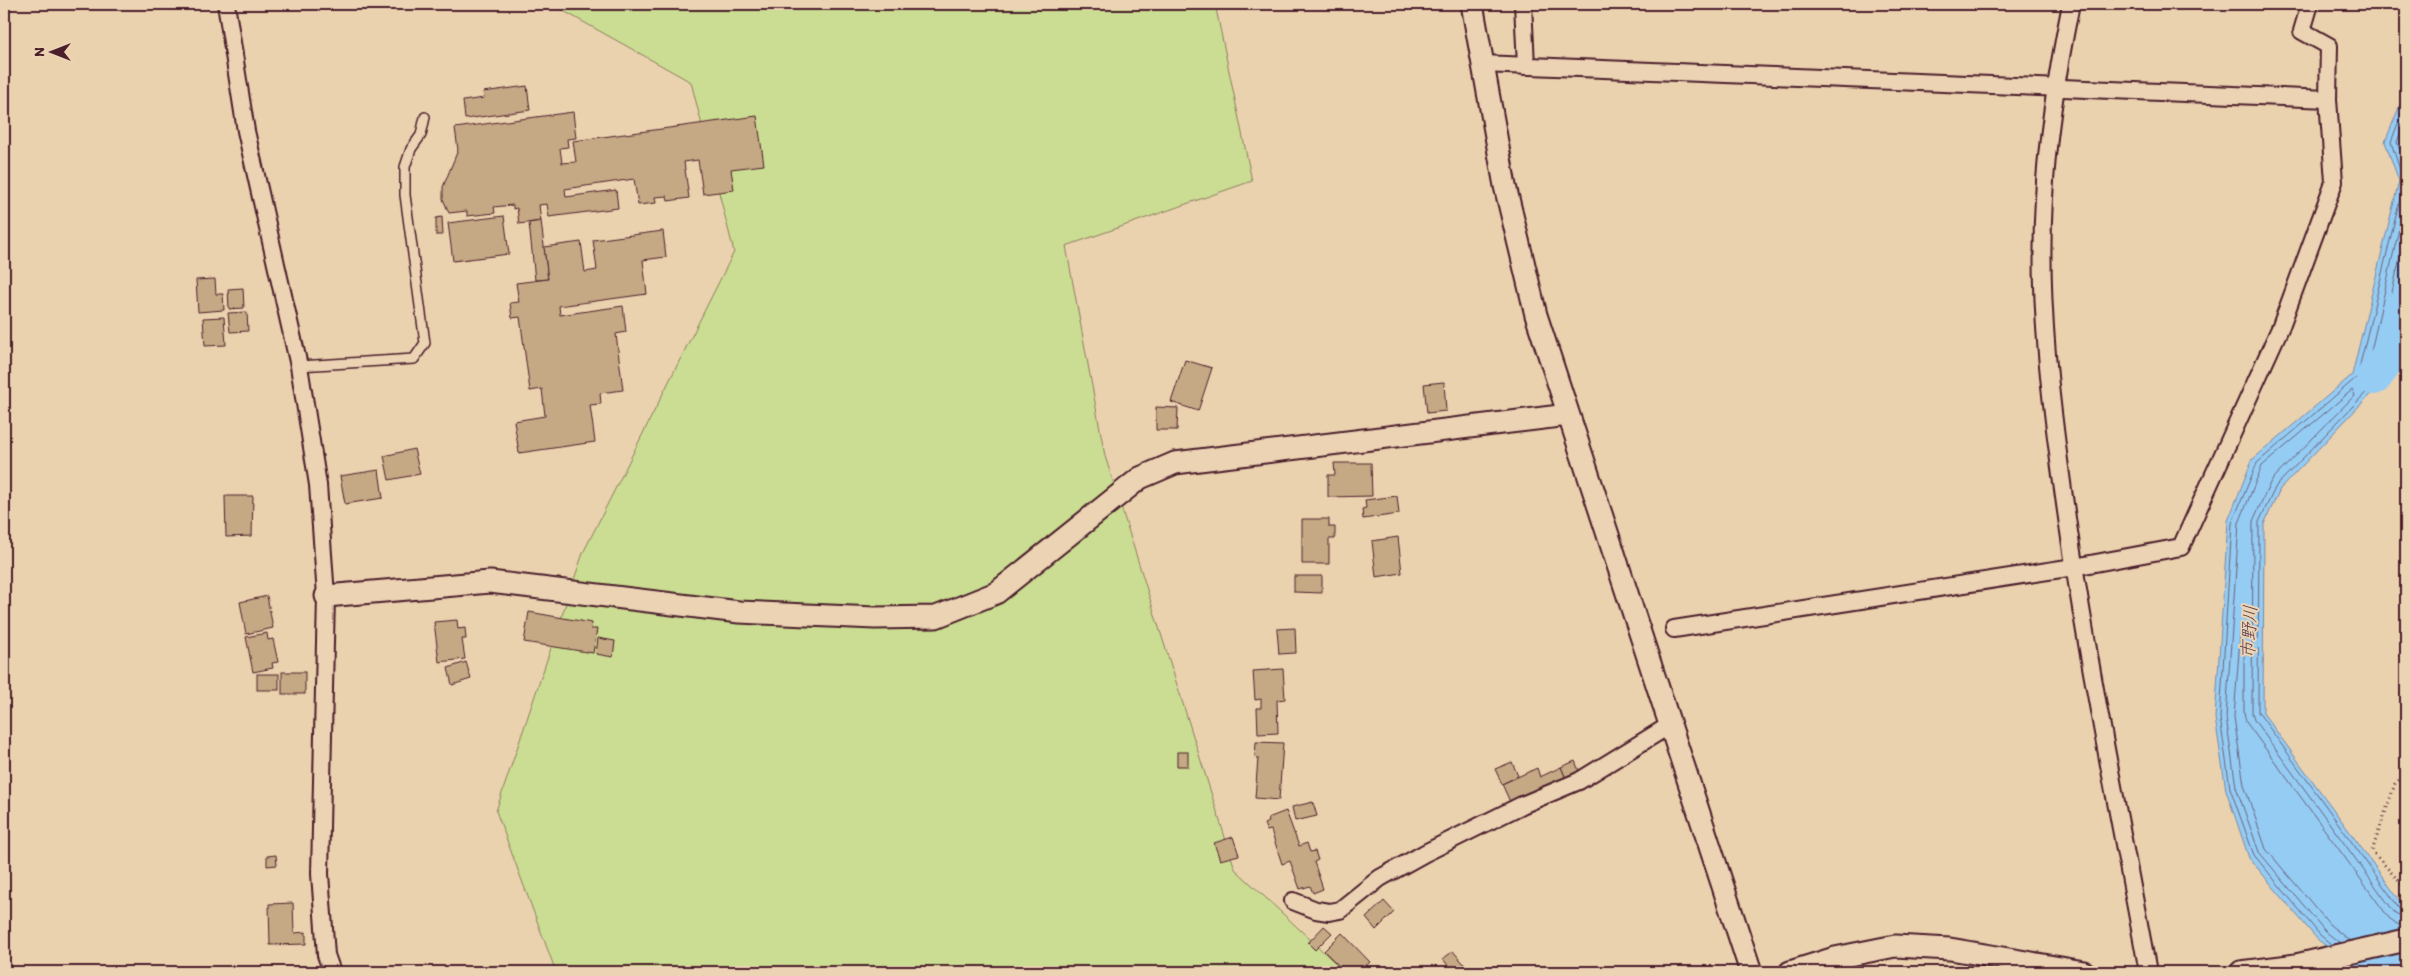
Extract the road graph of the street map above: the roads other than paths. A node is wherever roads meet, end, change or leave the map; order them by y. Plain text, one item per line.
1 (226, 4) edge
2 (1472, 4) edge
3 (1523, 4) edge
4 (2071, 4) edge
5 (2310, 4) edge
6 (1481, 64) junction
7 (1526, 66) junction
8 (2054, 88) junction
9 (2328, 99) junction
10 (425, 117) dead end
11 (300, 366) junction
12 (1568, 415) junction
13 (2074, 567) junction
14 (326, 596) junction
15 (1674, 629) dead end
16 (1670, 725) junction
17 (1293, 901) dead end
18 (2406, 940) edge
19 (332, 972) edge
20 (1751, 972) edge
21 (1790, 972) edge
22 (2084, 972) edge
23 (2148, 972) edge
24 (2241, 972) edge

1 - 11 street
2 - 6 street
3 - 7 street
4 - 8 street
5 - 9 street
6 - 7 street
6 - 12 street
7 - 8 street
8 - 9 street
8 - 13 street
9 - 13 street
10 - 11 lane
11 - 14 street
12 - 14 street
12 - 16 street
13 - 15 street
13 - 23 street
14 - 19 street
16 - 17 street
16 - 20 street
18 - 24 street
21 - 22 street

